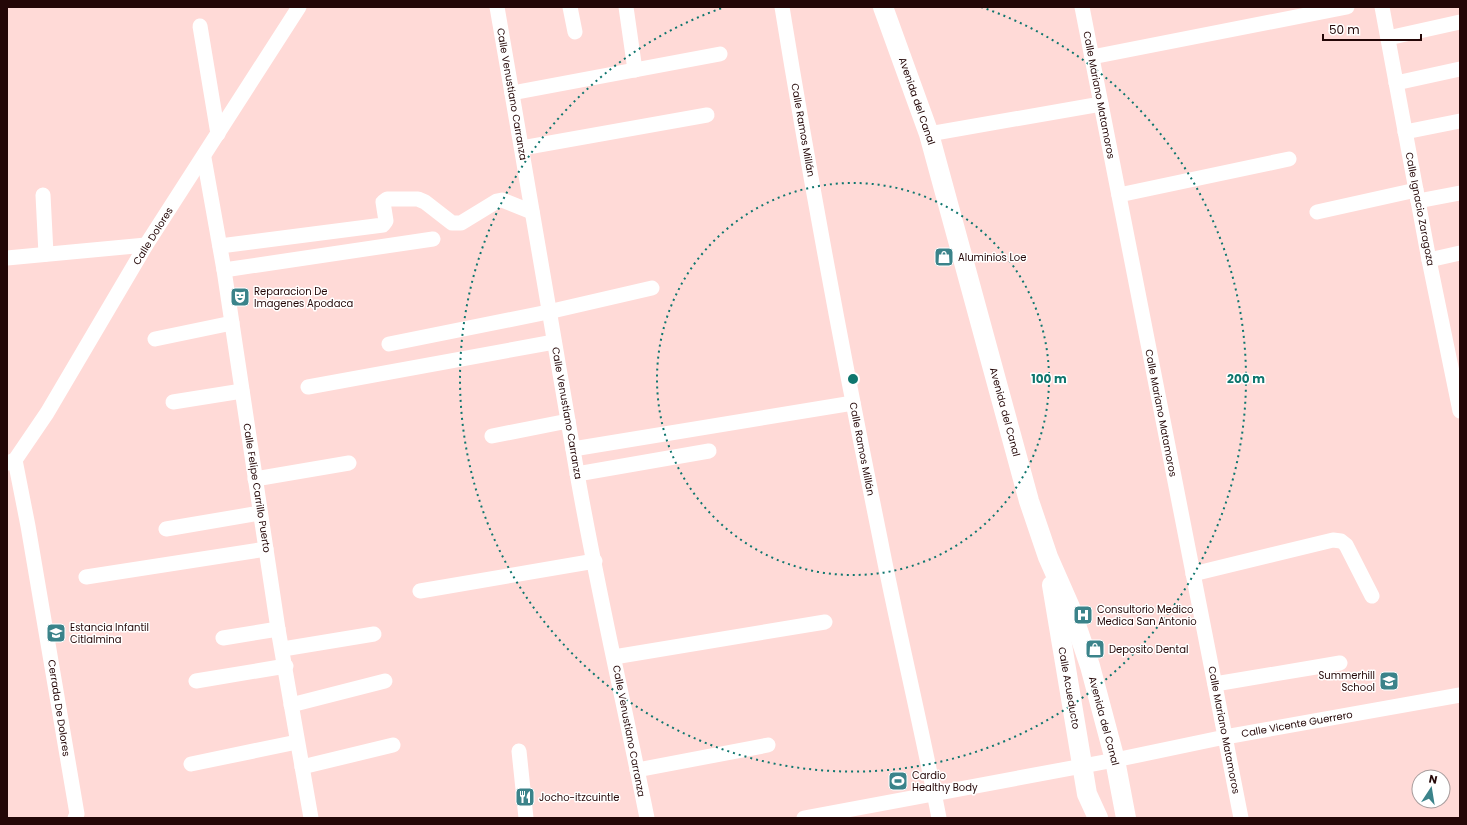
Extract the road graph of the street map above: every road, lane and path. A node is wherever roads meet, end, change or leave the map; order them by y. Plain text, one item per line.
1 (299, 7) edge
2 (497, 7) edge
3 (570, 7) edge
4 (626, 7) edge
5 (782, 7) edge
6 (883, 7) edge
7 (1082, 7) edge
8 (1347, 7) edge
9 (1382, 7) edge
10 (1460, 22) edge
11 (200, 26) dead end
12 (575, 32) dead end
13 (1388, 38) junction
14 (720, 54) dead end
15 (1092, 57) junction
16 (1460, 69) edge
17 (635, 70) junction
18 (1396, 83) junction
19 (512, 93) junction
20 (1101, 104) junction
21 (707, 115) dead end
22 (1460, 121) edge
23 (1405, 132) junction
24 (218, 134) junction
25 (929, 134) junction
26 (522, 148) junction
27 (204, 158) junction
28 (1289, 159) dead end
29 (1460, 193) edge
30 (42, 194) dead end
31 (1119, 195) junction
32 (1417, 196) junction
33 (532, 212) junction
34 (1317, 212) dead end
35 (432, 239) dead end
36 (146, 245) junction
37 (220, 246) junction
38 (46, 254) junction
39 (1460, 254) edge
40 (7, 258) edge
41 (1429, 260) junction
42 (224, 270) junction
43 (652, 288) dead end
44 (548, 312) junction
45 (232, 323) junction
46 (154, 339) dead end
47 (554, 342) junction
48 (389, 344) dead end
49 (308, 387) dead end
50 (242, 391) junction
51 (173, 402) dead end
52 (853, 403) junction
53 (1460, 411) edge
54 (568, 421) junction
55 (492, 436) dead end
56 (573, 449) junction
57 (709, 451) dead end
58 (11, 461) edge
59 (349, 463) dead end
60 (577, 474) junction
61 (255, 479) junction
62 (260, 514) junction
63 (166, 528) dead end
64 (266, 549) junction
65 (1048, 557) junction
66 (595, 561) junction
67 (1193, 574) junction
68 (86, 577) dead end
69 (420, 591) dead end
70 (1372, 596) dead end
71 (825, 622) dead end
72 (278, 629) junction
73 (374, 634) dead end
74 (223, 638) dead end
75 (283, 649) junction
76 (614, 656) junction
77 (1340, 663) dead end
78 (286, 666) junction
79 (196, 681) dead end
80 (385, 681) dead end
81 (1215, 684) junction
82 (1460, 695) edge
83 (291, 705) junction
84 (1225, 737) junction
85 (297, 742) junction
86 (392, 745) dead end
87 (768, 745) dead end
88 (519, 752) dead end
89 (1115, 760) junction
90 (190, 764) dead end
91 (302, 766) junction
92 (1083, 766) junction
93 (637, 770) junction
94 (1121, 788) junction
95 (934, 793) junction
96 (1088, 794) junction
97 (76, 816) edge
98 (311, 818) edge
99 (526, 818) edge
100 (647, 818) edge
101 (804, 818) edge
102 (939, 818) edge
103 (1092, 818) edge
104 (1098, 818) edge
105 (1126, 818) edge
106 (1132, 818) edge
107 (1241, 818) edge

1 - 24 street, Calle Dolores
2 - 19 street, Calle Venustiano Carranza
3 - 12 street
4 - 17 street
5 - 52 street, Calle Ramos Millán
6 - 25 main road, Avenida del Canal
7 - 15 street, Calle Mariano Matamoros
8 - 15 street
9 - 13 street, Calle Ignacio Zaragoza
10 - 13 street
11 - 24 street
13 - 18 street, Calle Ignacio Zaragoza
14 - 17 street
15 - 20 street, Calle Mariano Matamoros
16 - 18 street
17 - 19 street
18 - 23 street, Calle Ignacio Zaragoza
19 - 26 street, Calle Venustiano Carranza
20 - 25 street
20 - 31 street, Calle Mariano Matamoros
21 - 26 street
22 - 23 street
23 - 32 street, Calle Ignacio Zaragoza
24 - 27 street, Calle Dolores
25 - 65 main road, Avenida del Canal
26 - 33 street, Calle Venustiano Carranza
27 - 36 street, Calle Dolores
27 - 37 street, Calle Felipe Carrillo Puerto
28 - 31 street
29 - 32 street
30 - 38 street
31 - 67 street, Calle Mariano Matamoros
32 - 34 street
32 - 41 street, Calle Ignacio Zaragoza
33 - 37 street
33 - 44 street, Calle Venustiano Carranza
35 - 42 street
36 - 38 street
36 - 58 street, Calle Dolores
37 - 42 street, Calle Felipe Carrillo Puerto
38 - 40 street
39 - 41 street
41 - 53 street, Calle Ignacio Zaragoza
42 - 45 street, Calle Felipe Carrillo Puerto
43 - 44 street
44 - 47 street, Calle Venustiano Carranza
44 - 48 street
45 - 46 street
45 - 50 street, Calle Felipe Carrillo Puerto
47 - 49 street
47 - 54 street, Calle Venustiano Carranza
50 - 51 street
50 - 61 street, Calle Felipe Carrillo Puerto
52 - 56 street
52 - 95 street, Calle Ramos Millán
54 - 55 street
54 - 56 street, Calle Venustiano Carranza
56 - 60 street, Calle Venustiano Carranza
57 - 60 street
58 - 97 street, Cerrada De Dolores
59 - 61 street
60 - 66 street, Calle Venustiano Carranza
61 - 62 street, Calle Felipe Carrillo Puerto
62 - 63 street
62 - 64 street, Calle Felipe Carrillo Puerto
64 - 68 street
64 - 72 street, Calle Felipe Carrillo Puerto
65 - 89 main road, Avenida del Canal
65 - 92 main road, Calle Acueducto
66 - 69 street
66 - 76 street, Calle Venustiano Carranza
67 - 70 street
67 - 81 street, Calle Mariano Matamoros
71 - 76 street
72 - 74 street
72 - 75 street, Calle Felipe Carrillo Puerto
73 - 75 street
75 - 78 street, Calle Felipe Carrillo Puerto
76 - 93 street, Calle Venustiano Carranza
77 - 81 street
78 - 79 street
78 - 83 street, Calle Felipe Carrillo Puerto
80 - 83 street
81 - 84 street, Calle Mariano Matamoros
82 - 84 street, Calle Vicente Guerrero
83 - 85 street, Calle Felipe Carrillo Puerto
84 - 89 street, Calle Vicente Guerrero
84 - 107 street, Calle Mariano Matamoros
85 - 90 street
85 - 91 street, Calle Felipe Carrillo Puerto
86 - 91 street
87 - 93 street
88 - 99 street
89 - 92 street, Calle Vicente Guerrero
89 - 94 main road, Avenida del Canal
91 - 98 street, Calle Felipe Carrillo Puerto
92 - 95 street, Calle Vicente Guerrero
92 - 96 main road, Calle Acueducto
93 - 100 street, Calle Venustiano Carranza
94 - 105 main road, Avenida del Canal
94 - 106 main road
95 - 101 street, Calle Vicente Guerrero
95 - 102 street, Calle Ramos Millán
96 - 103 main road
96 - 104 main road, Calle Acueducto

